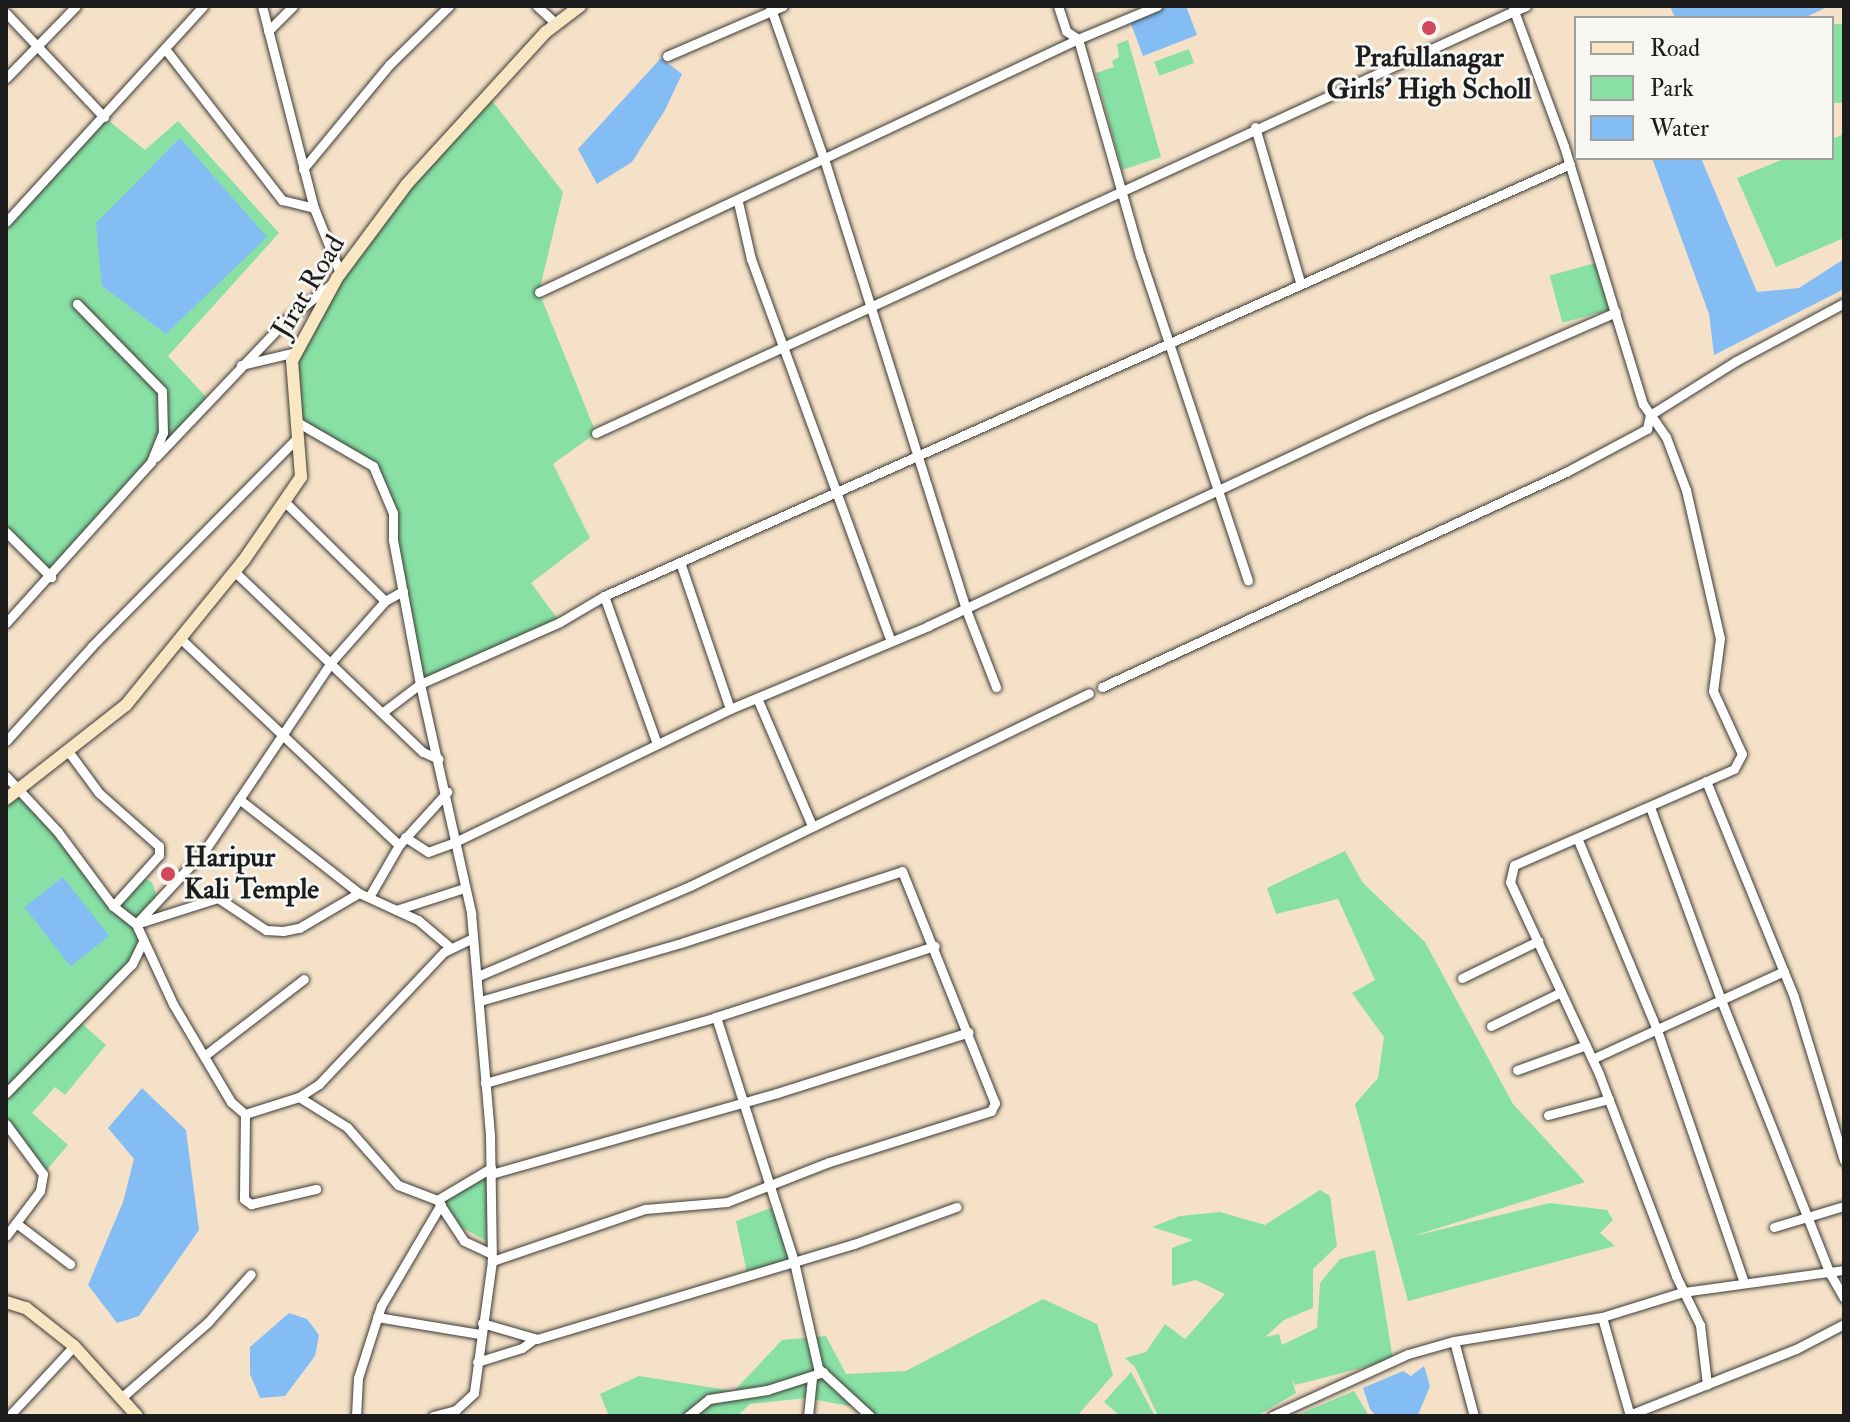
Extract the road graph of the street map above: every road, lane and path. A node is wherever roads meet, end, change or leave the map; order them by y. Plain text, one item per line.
1 (76, 6) edge
2 (203, 6) edge
3 (262, 6) edge
4 (293, 6) edge
5 (449, 6) edge
6 (537, 6) edge
7 (580, 6) edge
8 (783, 6) edge
9 (1058, 6) edge
10 (1157, 6) edge
11 (1526, 6) edge
12 (1514, 8) edge
13 (770, 9) edge
14 (6, 13) edge
15 (556, 24) junction
16 (268, 31) junction
17 (1078, 39) junction
18 (36, 47) junction
19 (166, 50) junction
20 (667, 56) dead end
21 (6, 78) edge
22 (104, 117) junction
23 (1255, 127) junction
24 (825, 162) junction
25 (1570, 164) junction
26 (303, 169) junction
27 (1120, 190) junction
28 (738, 202) junction
29 (314, 208) junction
30 (6, 222) edge
31 (337, 278) junction
32 (1300, 282) junction
33 (539, 292) dead end
34 (1844, 303) edge
35 (77, 304) dead end
36 (870, 305) junction
37 (1616, 312) junction
38 (1171, 343) junction
39 (782, 347) junction
40 (296, 352) junction
41 (241, 365) junction
42 (1650, 415) junction
43 (297, 422) junction
44 (596, 433) dead end
45 (298, 437) junction
46 (915, 457) junction
47 (151, 462) junction
48 (838, 492) junction
49 (1218, 493) junction
50 (284, 501) junction
51 (6, 532) edge
52 (681, 565) junction
53 (235, 572) junction
54 (51, 577) junction
55 (1248, 581) dead end
56 (403, 591) junction
57 (604, 596) junction
58 (385, 601) junction
59 (965, 607) junction
60 (6, 623) edge
61 (181, 639) junction
62 (891, 641) junction
63 (332, 661) junction
64 (420, 684) junction
65 (996, 687) dead end
66 (1102, 687) dead end
67 (1089, 693) dead end
68 (757, 698) junction
69 (730, 709) junction
70 (383, 712) junction
71 (284, 732) junction
72 (6, 741) edge
73 (657, 744) junction
74 (68, 751) junction
75 (439, 759) junction
76 (6, 776) edge
77 (1706, 781) junction
78 (18, 789) junction
79 (447, 792) junction
80 (6, 799) edge
81 (239, 799) junction
82 (1650, 807) junction
83 (812, 826) junction
84 (1578, 840) junction
85 (402, 841) junction
86 (453, 843) junction
87 (464, 888) junction
88 (359, 893) junction
89 (369, 897) junction
90 (113, 906) junction
91 (396, 910) junction
92 (136, 924) junction
93 (473, 938) junction
94 (143, 941) junction
95 (1538, 941) junction
96 (935, 946) junction
97 (451, 948) junction
98 (1784, 971) junction
99 (478, 976) junction
100 (1462, 978) dead end
101 (304, 979) dead end
102 (1561, 992) junction
103 (1721, 1000) junction
104 (480, 1001) junction
105 (716, 1017) junction
106 (1491, 1026) dead end
107 (1657, 1030) junction
108 (969, 1032) junction
109 (1586, 1045) junction
110 (204, 1056) junction
111 (1592, 1059) junction
112 (1517, 1070) dead end
113 (485, 1083) junction
114 (6, 1093) edge
115 (299, 1097) junction
116 (1609, 1099) junction
117 (744, 1103) junction
118 (245, 1114) junction
119 (1548, 1115) dead end
120 (6, 1124) edge
121 (1844, 1161) edge
122 (491, 1171) junction
123 (769, 1183) junction
124 (316, 1189) dead end
125 (439, 1202) junction
126 (1844, 1206) edge
127 (956, 1207) dead end
128 (1810, 1216) junction
129 (16, 1223) junction
130 (1774, 1227) dead end
131 (6, 1236) edge
132 (491, 1257) junction
133 (794, 1262) junction
134 (70, 1264) dead end
135 (1844, 1270) edge
136 (1829, 1272) junction
137 (251, 1274) dead end
138 (1744, 1282) junction
139 (1683, 1292) junction
140 (1844, 1298) edge
141 (6, 1302) edge
142 (377, 1317) junction
143 (1602, 1317) junction
144 (482, 1323) junction
145 (1844, 1324) edge
146 (480, 1334) junction
147 (534, 1339) junction
148 (1454, 1341) junction
149 (74, 1346) junction
150 (477, 1362) junction
151 (823, 1372) junction
152 (812, 1378) junction
153 (1707, 1385) junction
154 (121, 1398) junction
155 (471, 1399) junction
156 (1629, 1415) edge
157 (9, 1416) edge
158 (137, 1416) edge
159 (356, 1416) edge
160 (433, 1416) edge
161 (470, 1416) edge
162 (688, 1416) edge
163 (808, 1416) edge
164 (870, 1416) edge
165 (1272, 1416) edge
166 (1474, 1416) edge

1 - 18 street
2 - 19 street
3 - 16 street
4 - 16 street
5 - 26 street
6 - 15 street
7 - 15 main road, Jirat Road
8 - 13 street
9 - 17 street
10 - 17 street
11 - 12 street
12 - 23 street
12 - 25 street
13 - 20 street
13 - 24 street
14 - 18 street
15 - 31 main road, Jirat Road
16 - 26 street
17 - 24 street
17 - 27 street
18 - 21 street
18 - 22 street
19 - 22 street
19 - 29 street
22 - 30 street
23 - 27 street
23 - 32 street
24 - 28 street
24 - 36 street
25 - 32 street
25 - 37 street
26 - 29 street
27 - 36 street
27 - 38 street
28 - 33 street
28 - 39 street
29 - 31 street
31 - 40 main road, Jirat Road
31 - 41 street
32 - 38 street
34 - 42 street
35 - 47 street
36 - 39 street
36 - 46 street
37 - 42 street
37 - 49 street
38 - 46 street
38 - 49 street
39 - 44 street
39 - 48 street
40 - 41 street
40 - 43 main road, Jirat Road
41 - 47 street
42 - 66 street
42 - 77 street
43 - 45 main road, Jirat Road
43 - 56 street
45 - 50 main road, Jirat Road
45 - 72 street
46 - 48 street
46 - 59 street
47 - 54 street
48 - 52 street
48 - 62 street
49 - 55 street
49 - 59 street
50 - 53 main road, Jirat Road
50 - 58 street
51 - 54 street
52 - 57 street
52 - 69 street
53 - 61 main road, Jirat Road
53 - 63 street
54 - 60 street
56 - 58 street
56 - 64 street
57 - 64 street
57 - 73 street
58 - 63 street
59 - 62 street
59 - 65 street
61 - 71 street
61 - 74 main road, Jirat Road
62 - 68 street
63 - 70 street
63 - 71 street
64 - 70 street
64 - 75 street
67 - 83 street
68 - 69 street
68 - 83 street
69 - 73 street
70 - 75 street
71 - 81 street
71 - 85 street
73 - 86 street
74 - 78 main road, Jirat Road
74 - 90 street
75 - 79 street
76 - 78 street
77 - 82 street
77 - 98 street
78 - 80 main road, Jirat Road
78 - 90 street
79 - 85 street
79 - 86 street
81 - 88 street
81 - 92 street
82 - 84 street
82 - 103 street
83 - 99 street
84 - 95 street
84 - 107 street
85 - 86 street
85 - 89 street
86 - 87 street
87 - 91 street
87 - 93 street
88 - 89 street
88 - 92 street
89 - 91 street
90 - 92 street
91 - 97 street
92 - 94 street
93 - 97 street
93 - 99 street
94 - 110 street
94 - 114 street
95 - 100 street
95 - 102 street
96 - 104 street
96 - 105 street
96 - 108 street
97 - 115 street
98 - 103 street
98 - 121 street
99 - 104 street
101 - 110 street
102 - 106 street
102 - 109 street
103 - 107 street
103 - 128 street
104 - 113 street
105 - 113 street
105 - 117 street
107 - 111 street
107 - 138 street
108 - 117 street
108 - 123 street
109 - 111 street
109 - 112 street
110 - 118 street
111 - 116 street
113 - 122 street
115 - 118 street
115 - 125 street
116 - 119 street
116 - 139 street
117 - 122 street
117 - 123 street
118 - 124 street
120 - 129 street
122 - 125 street
122 - 132 street
123 - 132 street
123 - 133 street
125 - 132 street
125 - 142 street
126 - 128 street
127 - 133 street
128 - 130 street
128 - 136 street
129 - 131 street
129 - 134 street
132 - 144 street
133 - 147 street
133 - 151 street
135 - 136 street
136 - 138 street
136 - 140 street
137 - 154 street
138 - 139 street
139 - 143 street
139 - 153 street
141 - 149 main road
142 - 146 street
142 - 159 street
143 - 148 street
143 - 156 street
144 - 146 street
144 - 147 street
145 - 153 street
146 - 150 street
147 - 150 street
148 - 165 street
148 - 166 street
149 - 154 main road
149 - 157 street
150 - 155 street
151 - 152 street
151 - 164 street
152 - 162 street
152 - 163 street
153 - 156 street
154 - 158 main road
155 - 160 street
155 - 161 street

